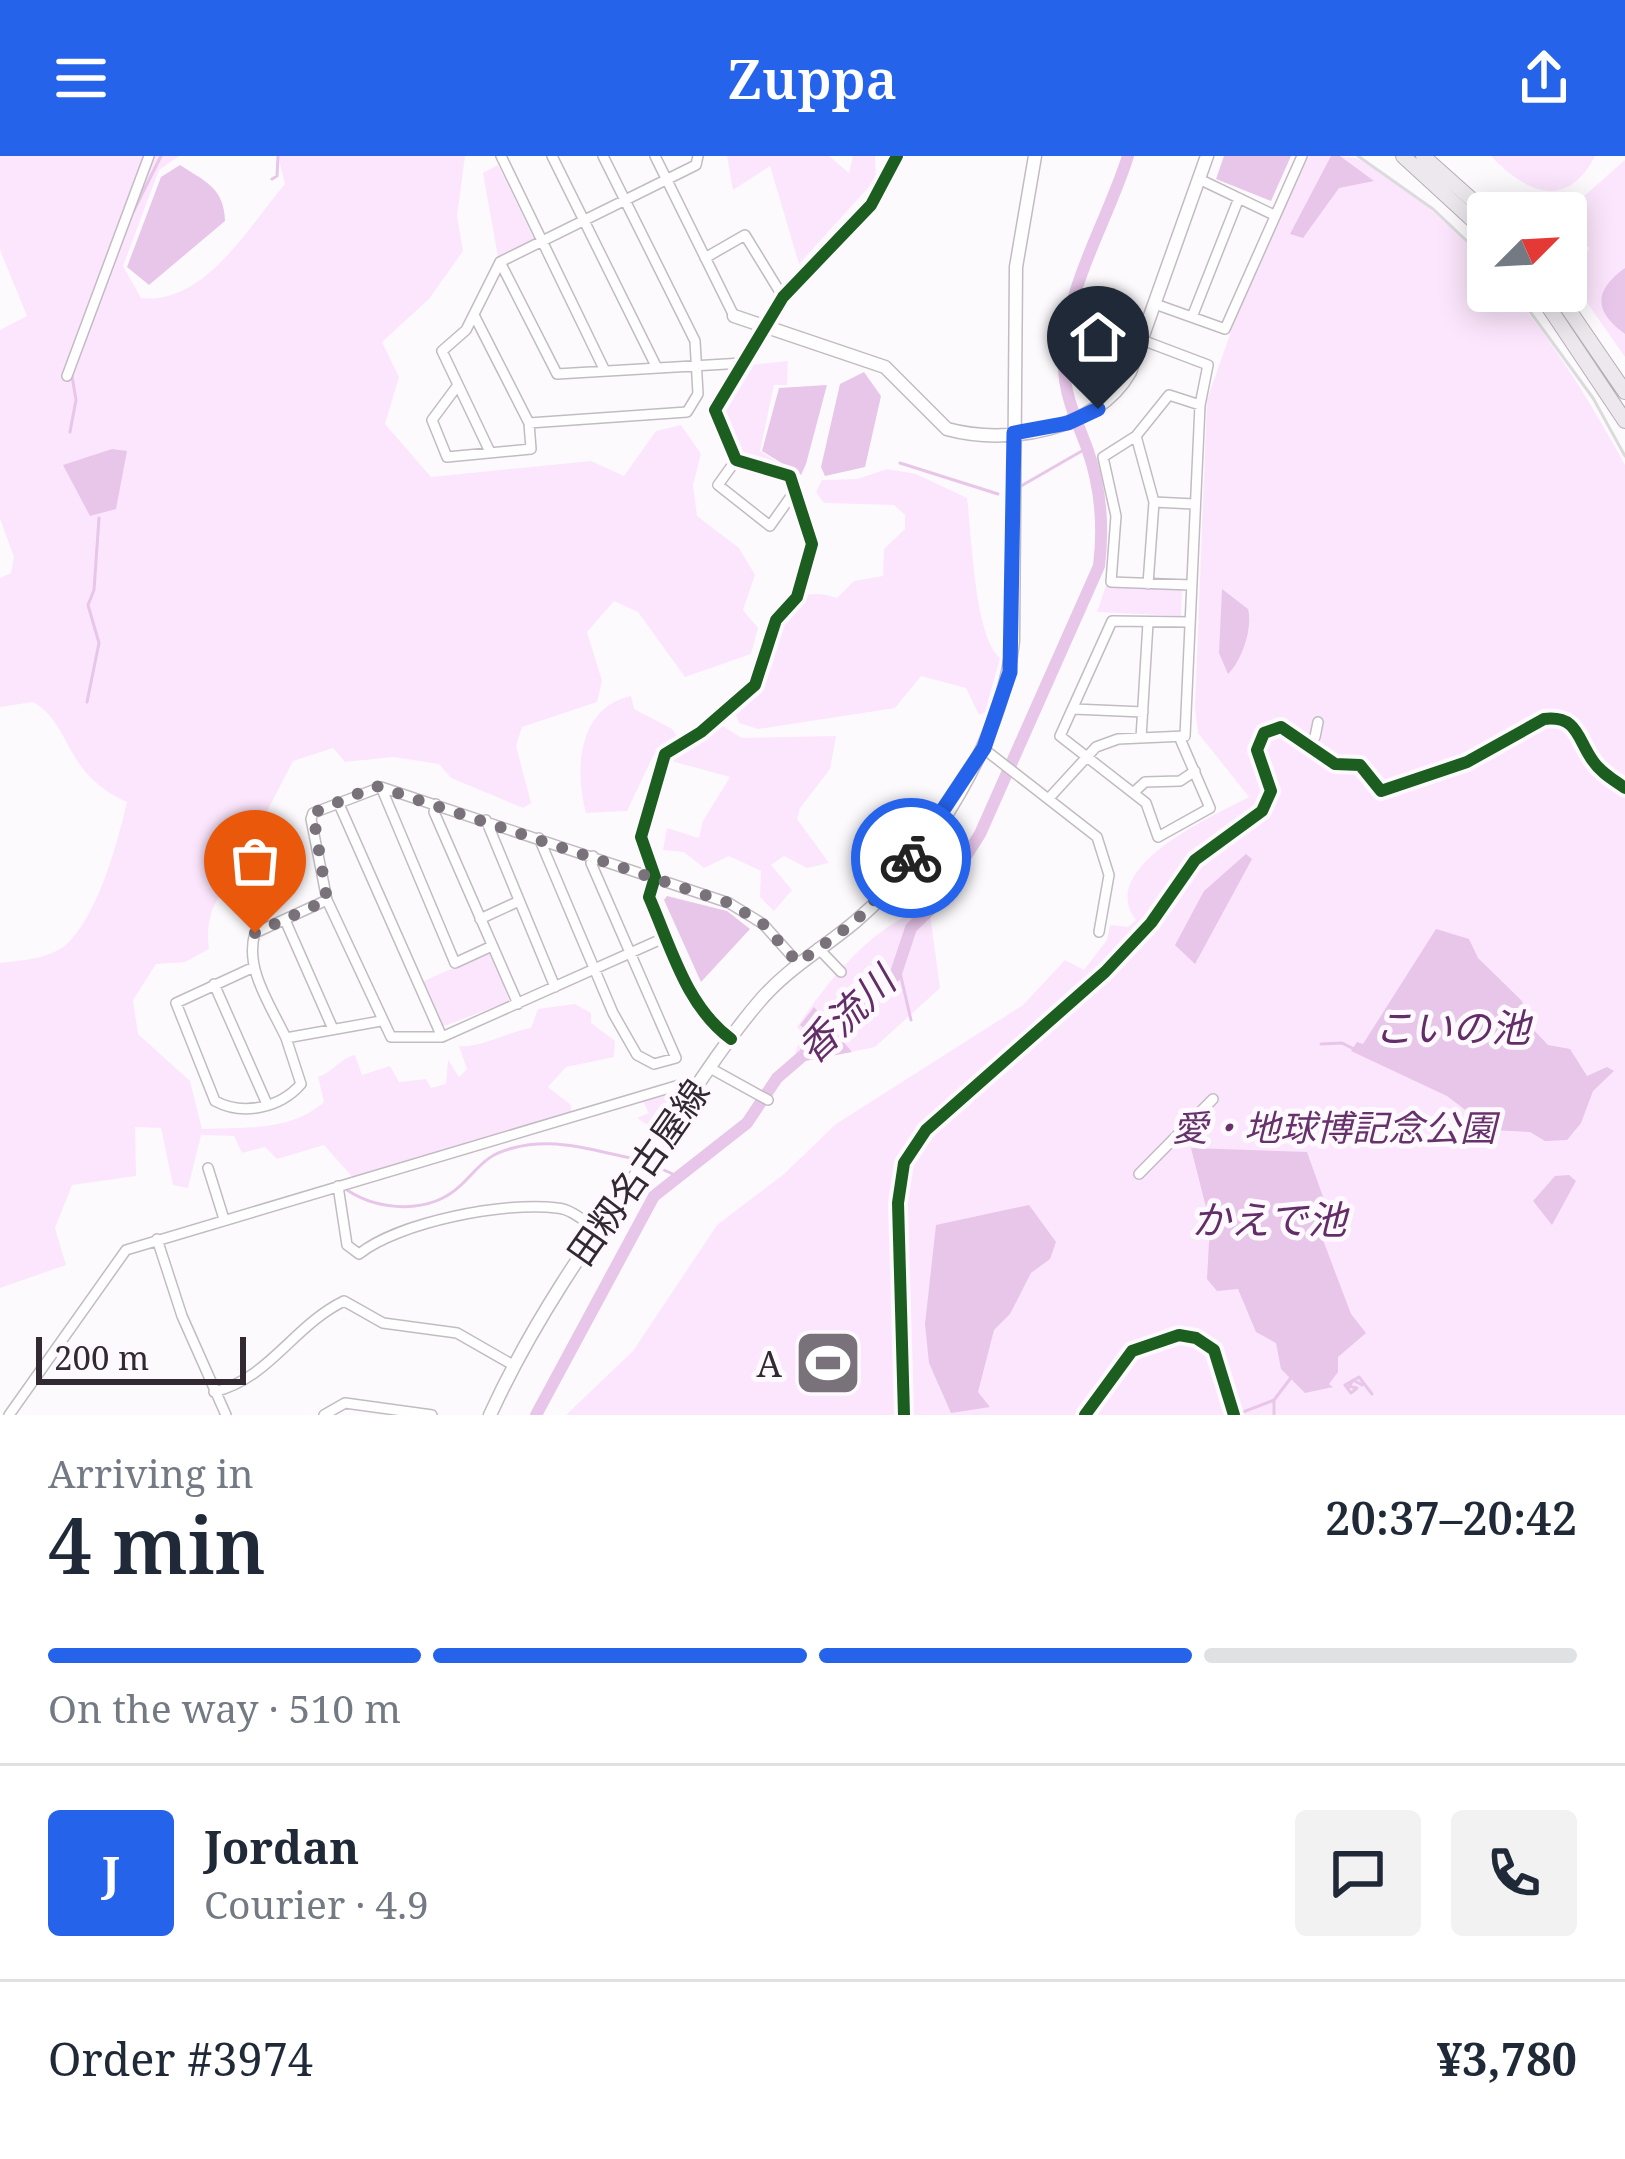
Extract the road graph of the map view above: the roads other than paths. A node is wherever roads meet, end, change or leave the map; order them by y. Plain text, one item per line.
1 (148, 156) edge
2 (501, 156) edge
3 (552, 156) edge
4 (603, 156) edge
5 (655, 156) edge
6 (698, 156) edge
7 (898, 156) edge
8 (1035, 156) edge
9 (1207, 156) edge
10 (1302, 156) edge
11 (1399, 156) edge
12 (1427, 156) edge
13 (666, 179) junction
14 (1199, 179) junction
15 (1467, 192) edge
16 (1239, 198) junction
17 (625, 200) junction
18 (1467, 213) edge
19 (1274, 215) junction
20 (584, 221) junction
21 (543, 242) junction
22 (705, 258) junction
23 (500, 262) junction
24 (783, 296) junction
25 (1155, 304) junction
26 (1552, 312) edge
27 (1570, 312) edge
28 (474, 315) junction
29 (734, 316) joint
30 (1192, 317) junction
31 (766, 328) junction
32 (1142, 340) junction
33 (744, 363) junction
34 (697, 366) junction
35 (657, 368) junction
36 (605, 371) junction
37 (67, 376) dead end
38 (458, 385) junction
39 (1625, 392) edge
40 (1200, 405) junction
41 (1625, 421) edge
42 (530, 422) junction
43 (1014, 433) junction
44 (1136, 436) junction
45 (490, 452) junction
46 (736, 460) junction
47 (794, 492) junction
48 (1154, 502) junction
49 (1194, 504) junction
50 (1148, 584) junction
51 (1191, 586) junction
52 (1148, 622) junction
53 (1190, 622) junction
54 (1074, 709) junction
55 (1143, 712) junction
56 (1318, 722) dead end
57 (1315, 737) dead end
58 (1141, 738) junction
59 (1181, 740) junction
60 (984, 748) junction
61 (1082, 757) junction
62 (1195, 770) junction
63 (381, 787) junction
64 (1133, 793) junction
65 (1051, 796) junction
66 (338, 802) junction
67 (436, 804) junction
68 (486, 820) junction
69 (539, 838) junction
70 (592, 856) junction
71 (655, 877) junction
72 (327, 900) junction
73 (518, 902) junction
74 (285, 920) junction
75 (480, 920) junction
76 (1099, 932) dead end
77 (667, 937) junction
78 (492, 946) junction
79 (818, 948) junction
80 (631, 953) junction
81 (798, 963) junction
82 (254, 967) junction
83 (594, 970) junction
84 (841, 972) dead end
85 (214, 984) junction
86 (555, 987) junction
87 (518, 1004) junction
88 (381, 1021) junction
89 (333, 1029) junction
90 (442, 1036) junction
91 (286, 1038) junction
92 (731, 1039) junction
93 (710, 1068) junction
94 (698, 1086) junction
95 (763, 1096) dead end
96 (1213, 1099) dead end
97 (267, 1103) junction
98 (208, 1168) dead end
99 (1139, 1174) dead end
100 (338, 1186) junction
101 (224, 1219) junction
102 (597, 1230) junction
103 (157, 1239) junction
104 (512, 1365) junction
105 (214, 1392) junction
106 (9, 1415) edge
107 (226, 1415) edge
108 (325, 1415) edge
109 (432, 1415) edge
110 (490, 1415) edge

1 - 37 street
2 - 21 street
3 - 20 street
4 - 17 street
5 - 13 street
6 - 13 street
7 - 24 street
8 - 43 main road, 田籾名古屋線
9 - 14 main road
10 - 19 street
11 - 18 main road
12 - 15 main road
13 - 17 street
13 - 22 street
14 - 16 street
14 - 25 main road
16 - 19 street
16 - 30 street
17 - 20 street
17 - 34 street
19 - 30 street
20 - 21 street
20 - 35 street
21 - 23 street
21 - 36 street
22 - 24 street
22 - 29 street
23 - 28 street
23 - 36 street
24 - 31 street
25 - 30 street
25 - 32 main road
26 - 41 main road
27 - 39 main road
28 - 38 street
28 - 42 street
29 - 31 main road
31 - 33 street
31 - 43 main road
32 - 40 street
32 - 43 main road
33 - 34 street
33 - 46 street
34 - 35 street
34 - 42 street
35 - 36 street
38 - 45 street
38 - 45 street
40 - 44 street
40 - 49 street
42 - 45 street
43 - 60 main road, 田籾名古屋線
44 - 48 street
44 - 50 street
46 - 47 street
46 - 47 street
47 - 71 street
48 - 49 street
48 - 50 street
49 - 51 street
50 - 51 street
51 - 53 street
52 - 53 street
52 - 54 street
52 - 55 street
53 - 59 street
54 - 55 street
54 - 61 street
55 - 58 street
56 - 57 street
58 - 59 street
58 - 61 street
59 - 62 street
60 - 65 street
60 - 79 main road, 田籾名古屋線
61 - 64 street
61 - 65 street
62 - 64 street
62 - 64 street
63 - 66 street
63 - 67 street
63 - 78 street
65 - 76 street
66 - 72 street
66 - 90 street
67 - 68 street
67 - 75 street
68 - 69 street
68 - 73 street
69 - 70 street
69 - 83 street
70 - 71 street
70 - 80 street
71 - 77 street
71 - 81 street
72 - 74 street
72 - 88 street
73 - 75 street
73 - 86 street
74 - 82 street
74 - 89 street
75 - 78 street
77 - 80 street
77 - 92 street
78 - 87 street
79 - 81 main road, 田籾名古屋線
79 - 84 street
80 - 83 street
80 - 83 street
81 - 92 main road, 田籾名古屋線
82 - 85 street
82 - 91 street
83 - 86 street
85 - 97 street
85 - 97 street
86 - 87 street
87 - 90 street
88 - 89 street
88 - 90 street
89 - 91 street
91 - 97 street
92 - 93 main road, 田籾名古屋線
93 - 94 main road, 田籾名古屋線
93 - 95 street
94 - 100 street
94 - 102 main road, 田籾名古屋線
96 - 99 street
98 - 101 street
100 - 101 street
100 - 102 street
101 - 103 street
102 - 104 main road, 田籾名古屋線
103 - 105 street
103 - 106 street
104 - 105 street
104 - 110 main road, 田籾名古屋線
105 - 107 street
108 - 109 street

